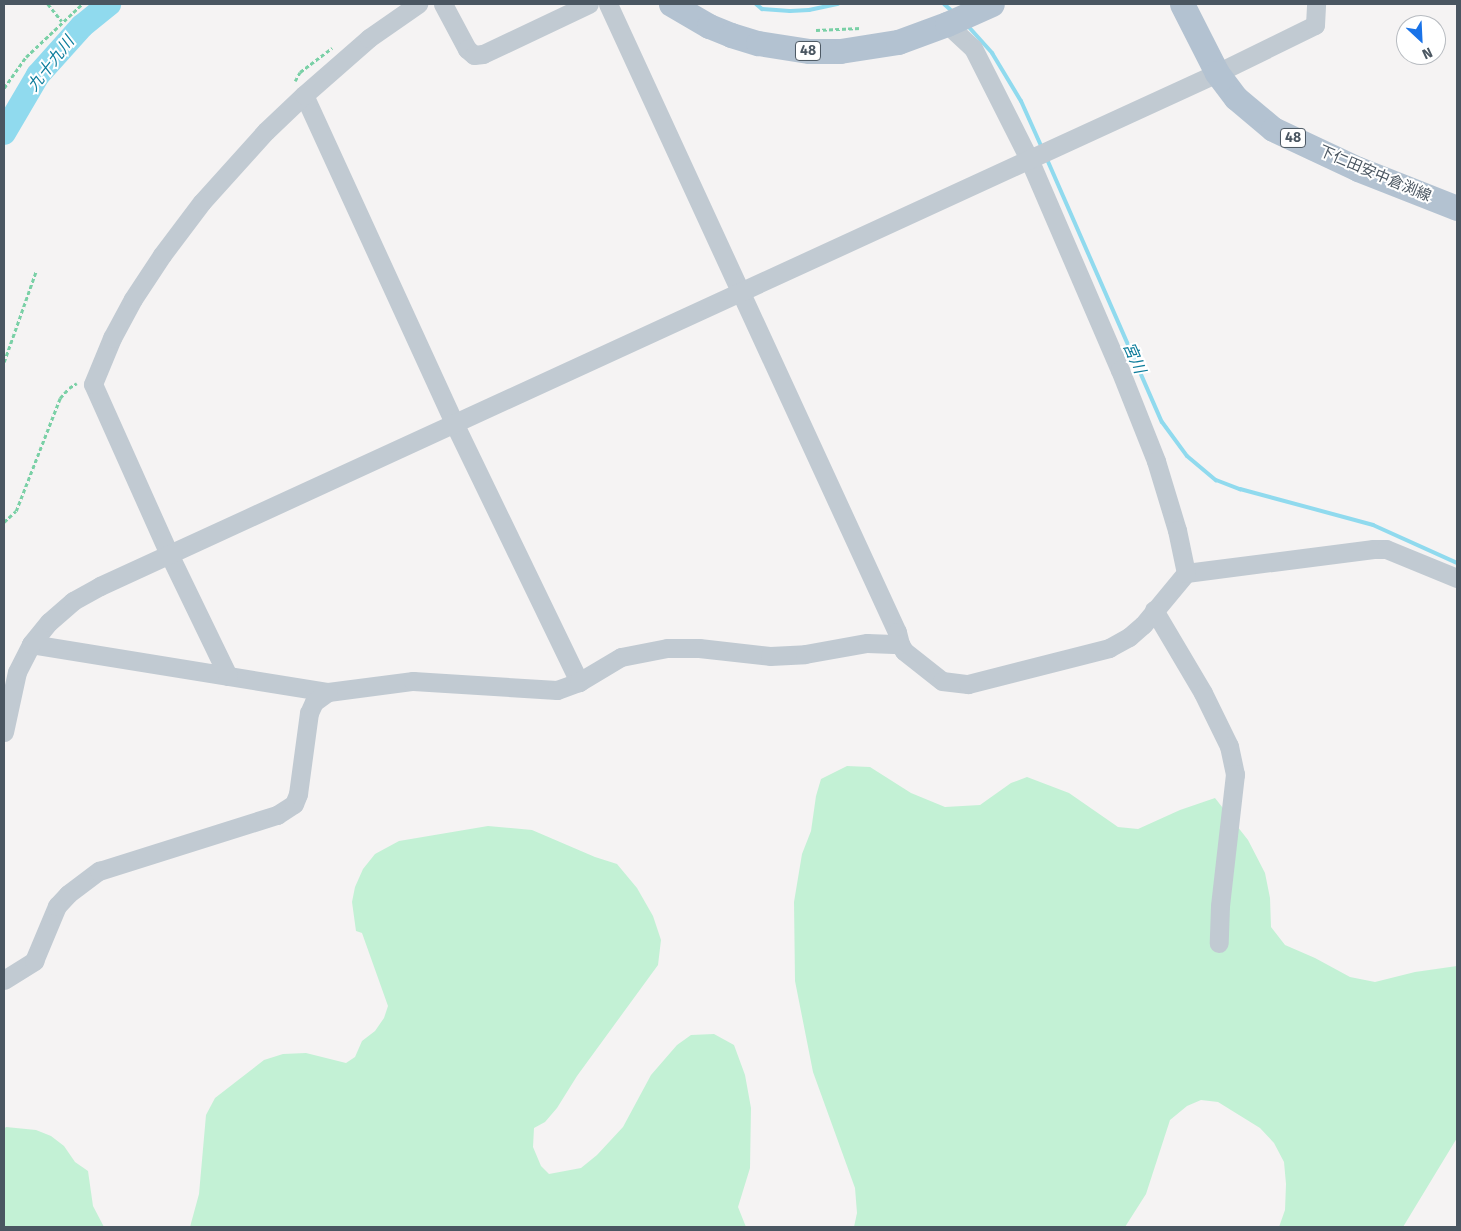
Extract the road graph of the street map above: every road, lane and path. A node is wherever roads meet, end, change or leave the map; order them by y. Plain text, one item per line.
1 (48, 4) edge
2 (82, 4) edge
3 (418, 4) edge
4 (443, 4) edge
5 (589, 4) edge
6 (608, 4) edge
7 (671, 4) edge
8 (1182, 4) edge
9 (1316, 4) edge
10 (982, 8) edge
11 (62, 21) junction
12 (949, 24) junction
13 (1217, 74) junction
14 (4, 88) edge
15 (304, 95) junction
16 (1032, 158) junction
17 (1457, 208) edge
18 (36, 270) dead end
19 (740, 292) junction
20 (4, 362) edge
21 (93, 384) junction
22 (454, 423) junction
23 (4, 522) edge
24 (169, 554) junction
25 (1186, 572) junction
26 (1457, 578) edge
27 (1154, 610) junction
28 (31, 644) junction
29 (900, 644) junction
30 (228, 676) junction
31 (578, 682) junction
32 (328, 692) junction
33 (4, 732) edge
34 (1219, 943) dead end
35 (4, 980) edge

1 - 11 path
2 - 11 path
3 - 15 street
4 - 5 street
6 - 19 street
7 - 12 main road, 48
8 - 13 main road, 下仁田安中倉渕線 / 48
9 - 13 street
10 - 12 main road, 48
11 - 14 path
12 - 16 street
13 - 16 street
13 - 17 main road, 下仁田安中倉渕線 / 48
15 - 21 street
15 - 22 street
16 - 19 street
16 - 25 street
18 - 20 path
19 - 22 street
19 - 29 street
21 - 23 path
21 - 24 street
22 - 24 street
22 - 31 street
24 - 28 street
24 - 30 street
25 - 26 street
25 - 27 street
27 - 29 street
27 - 34 street
28 - 30 street
28 - 33 street
29 - 31 street
30 - 32 street
31 - 32 street
32 - 35 street

